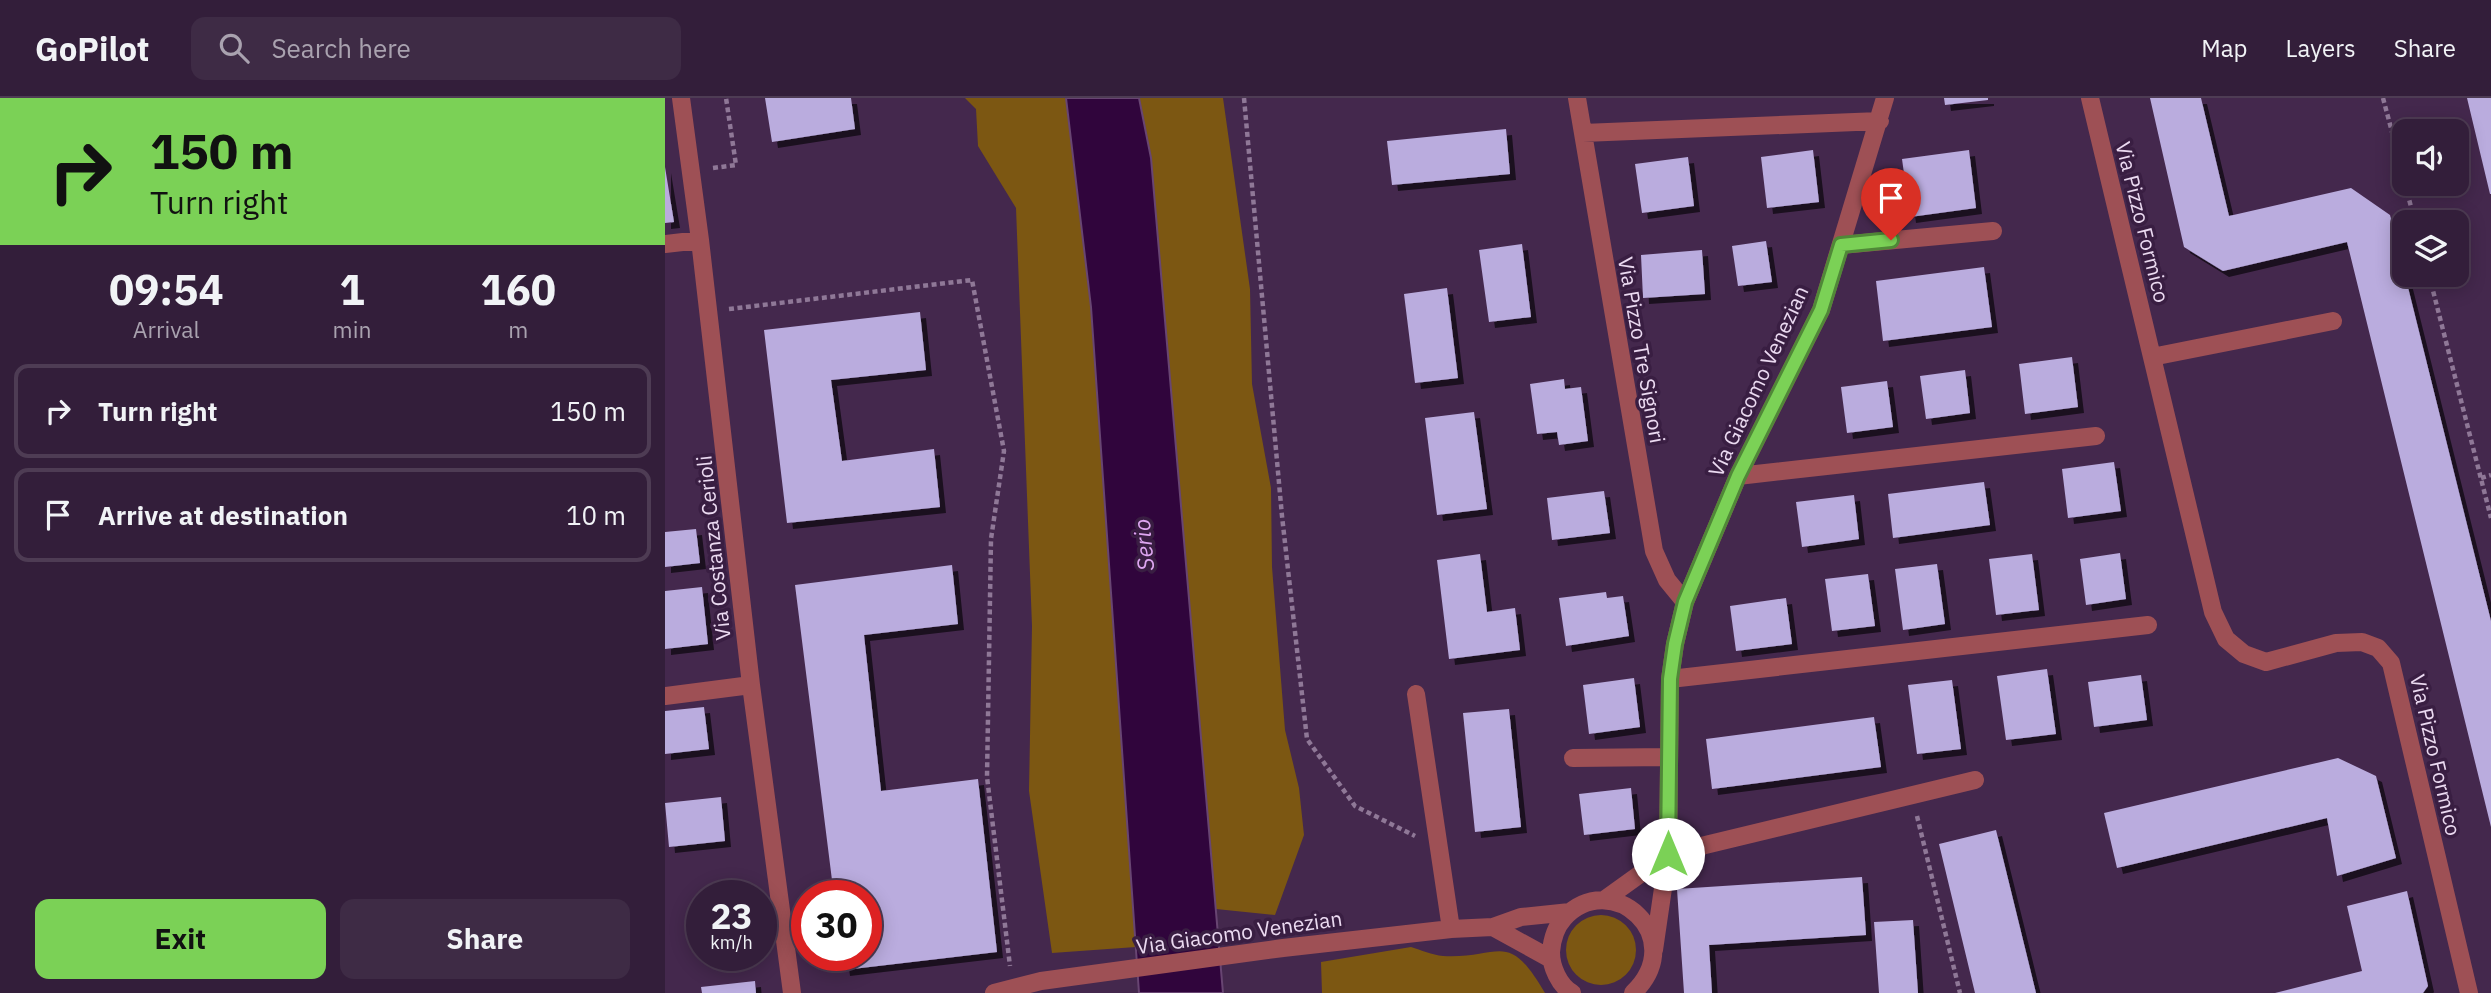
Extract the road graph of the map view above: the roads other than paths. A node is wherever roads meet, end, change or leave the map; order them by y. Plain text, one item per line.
1 (681, 98) edge
2 (1577, 98) edge
3 (1885, 98) edge
4 (2090, 98) edge
5 (1880, 121) junction
6 (1583, 133) junction
7 (1993, 231) dead end
8 (700, 240) junction
9 (665, 244) edge
10 (1841, 245) junction
11 (2333, 321) dead end
12 (2152, 357) junction
13 (2095, 436) dead end
14 (1738, 476) junction
15 (1685, 602) junction
16 (2148, 625) dead end
17 (1670, 679) junction
18 (751, 685) junction
19 (1416, 694) dead end
20 (665, 696) edge
21 (1668, 757) junction
22 (1573, 758) dead end
23 (1975, 779) dead end
24 (1668, 854) junction
25 (1604, 900) junction
26 (1570, 912) junction
27 (1493, 927) junction
28 (1451, 929) junction
29 (1654, 950) junction
30 (1551, 959) junction
31 (793, 993) edge
32 (993, 993) edge
33 (1572, 993) edge
34 (1633, 993) edge
35 (2469, 993) edge

1 - 8 street, Via Costanza Cerioli
2 - 6 street, Via Pizzo Tre Signori
3 - 5 street, Via Giacomo Venezian
4 - 12 street, Via Pizzo Formico
5 - 6 street
5 - 10 street, Via Giacomo Venezian
6 - 15 street, Via Pizzo Tre Signori
7 - 10 street
8 - 9 street
8 - 18 street, Via Costanza Cerioli
10 - 14 street, Via Giacomo Venezian
11 - 12 street
12 - 35 street, Via Pizzo Formico
13 - 14 street
14 - 15 street, Via Giacomo Venezian
15 - 17 street, Via Giacomo Venezian
16 - 17 street
17 - 21 street, Via Giacomo Venezian
18 - 20 street
18 - 31 street, Via Costanza Cerioli
19 - 28 street
21 - 22 street
21 - 24 street, Via Giacomo Venezian
23 - 24 street
24 - 25 street, Via Giacomo Venezian
24 - 29 street
25 - 26 street, Via Giacomo Venezian
25 - 29 street
26 - 27 street, Via Giacomo Venezian
26 - 30 street
27 - 28 street, Via Giacomo Venezian
27 - 30 street
28 - 32 street, Via Giacomo Venezian
29 - 34 street
30 - 33 street

